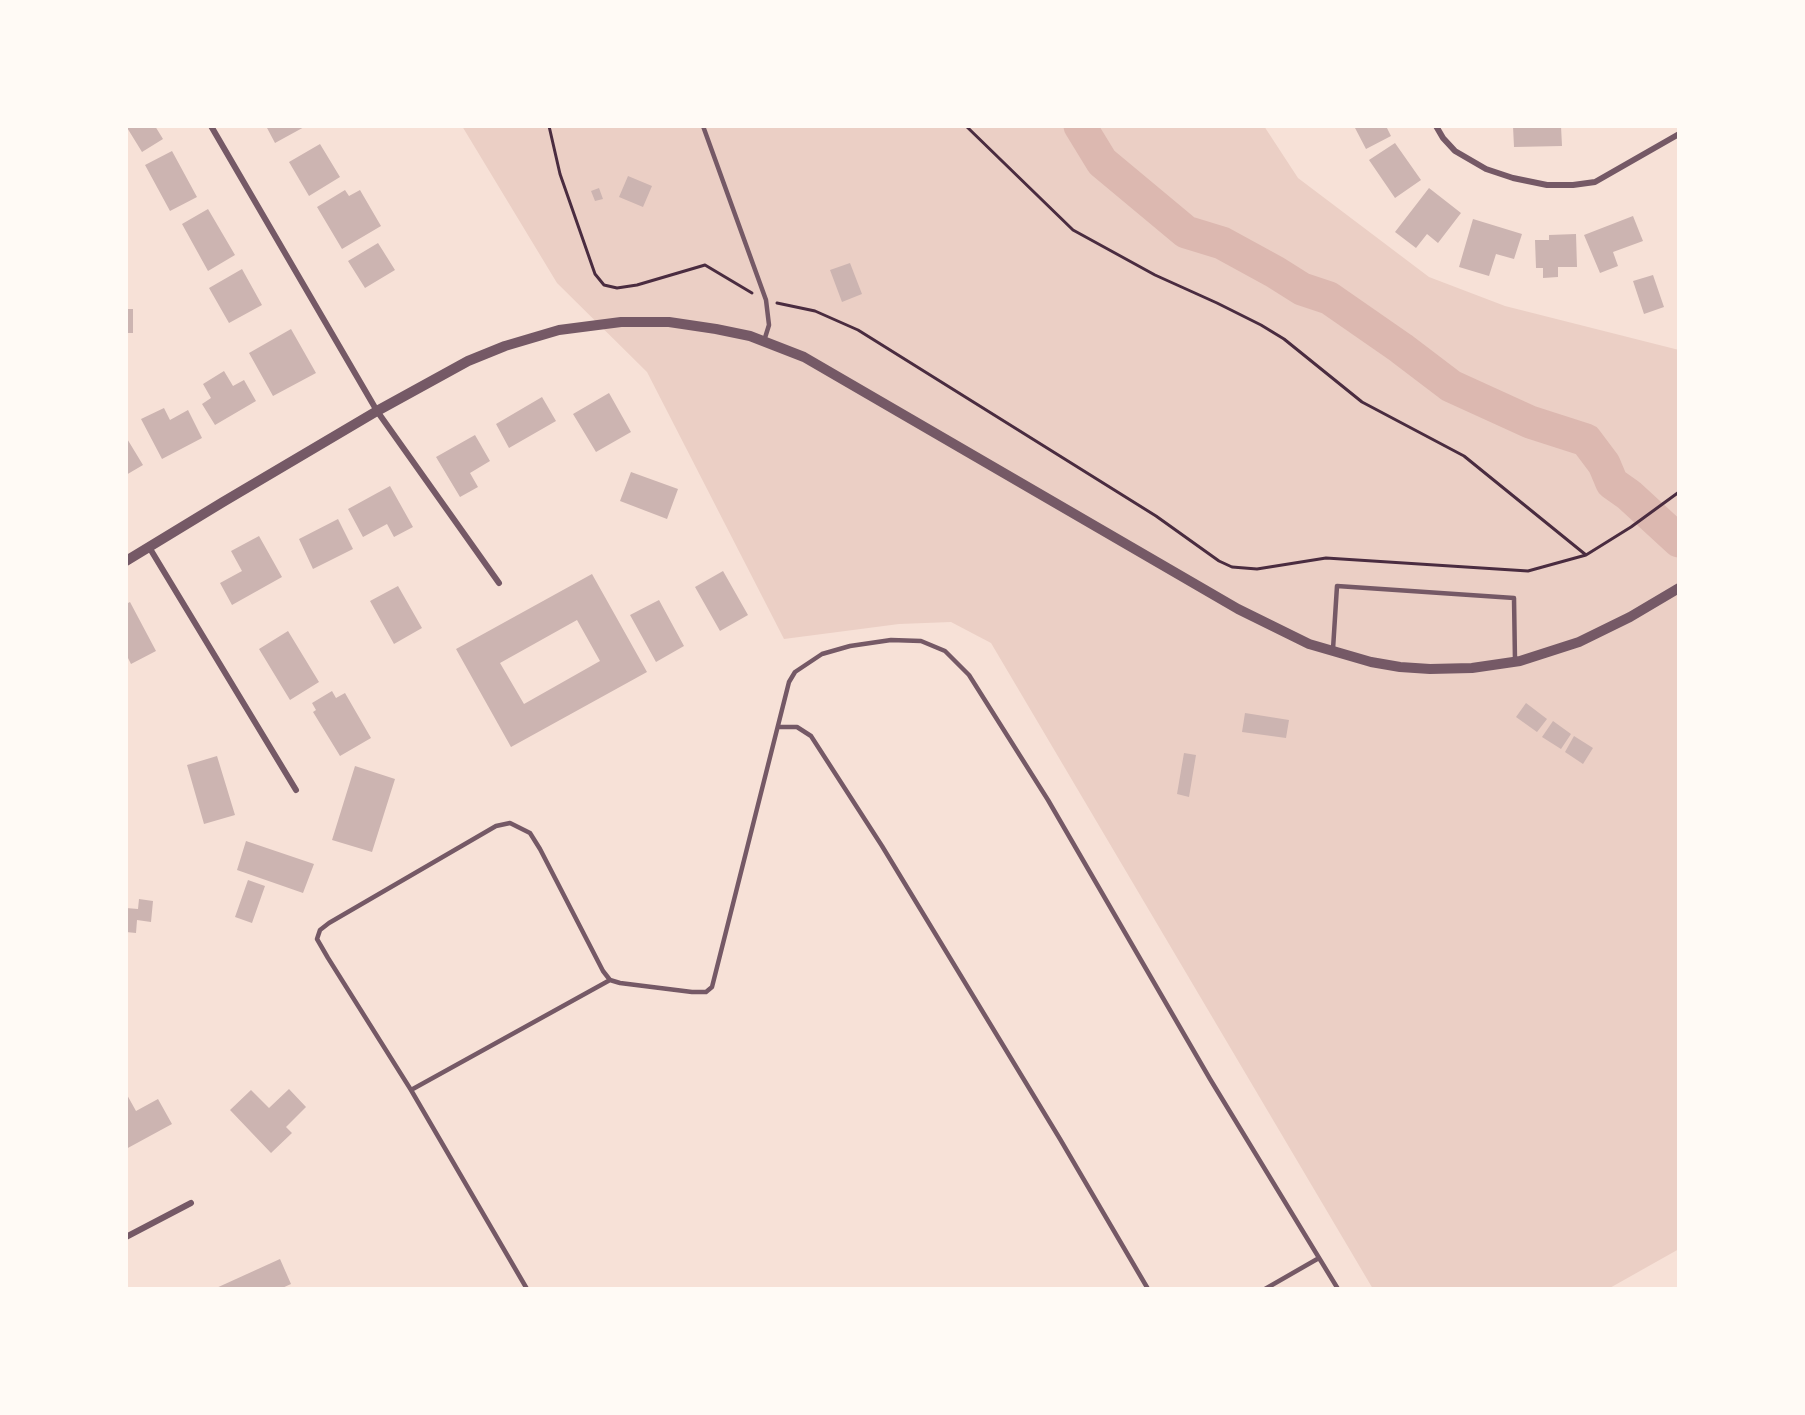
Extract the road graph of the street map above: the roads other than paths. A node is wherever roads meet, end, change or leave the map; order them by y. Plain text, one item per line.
1 (211, 126) edge
2 (703, 126) edge
3 (1436, 126) edge
4 (1679, 134) edge
5 (764, 341) junction
6 (377, 411) junction
7 (149, 547) junction
8 (126, 561) edge
9 (499, 583) dead end
10 (1679, 588) edge
11 (1333, 652) junction
12 (1515, 662) junction
13 (777, 727) junction
14 (296, 790) dead end
15 (610, 980) junction
16 (411, 1090) junction
17 (191, 1203) dead end
18 (126, 1238) edge
19 (1319, 1258) junction
20 (527, 1289) edge
21 (1148, 1289) edge
22 (1265, 1289) edge
23 (1338, 1289) edge

1 - 6 street
2 - 5 lane
3 - 4 street
5 - 6 street
5 - 11 street
6 - 7 street
6 - 9 street
7 - 8 street
7 - 14 street
10 - 12 street
11 - 12 street
11 - 12 lane
13 - 15 lane
13 - 19 lane
13 - 21 lane
15 - 16 lane
15 - 16 lane
16 - 20 lane
17 - 18 street
19 - 22 lane
19 - 23 lane

